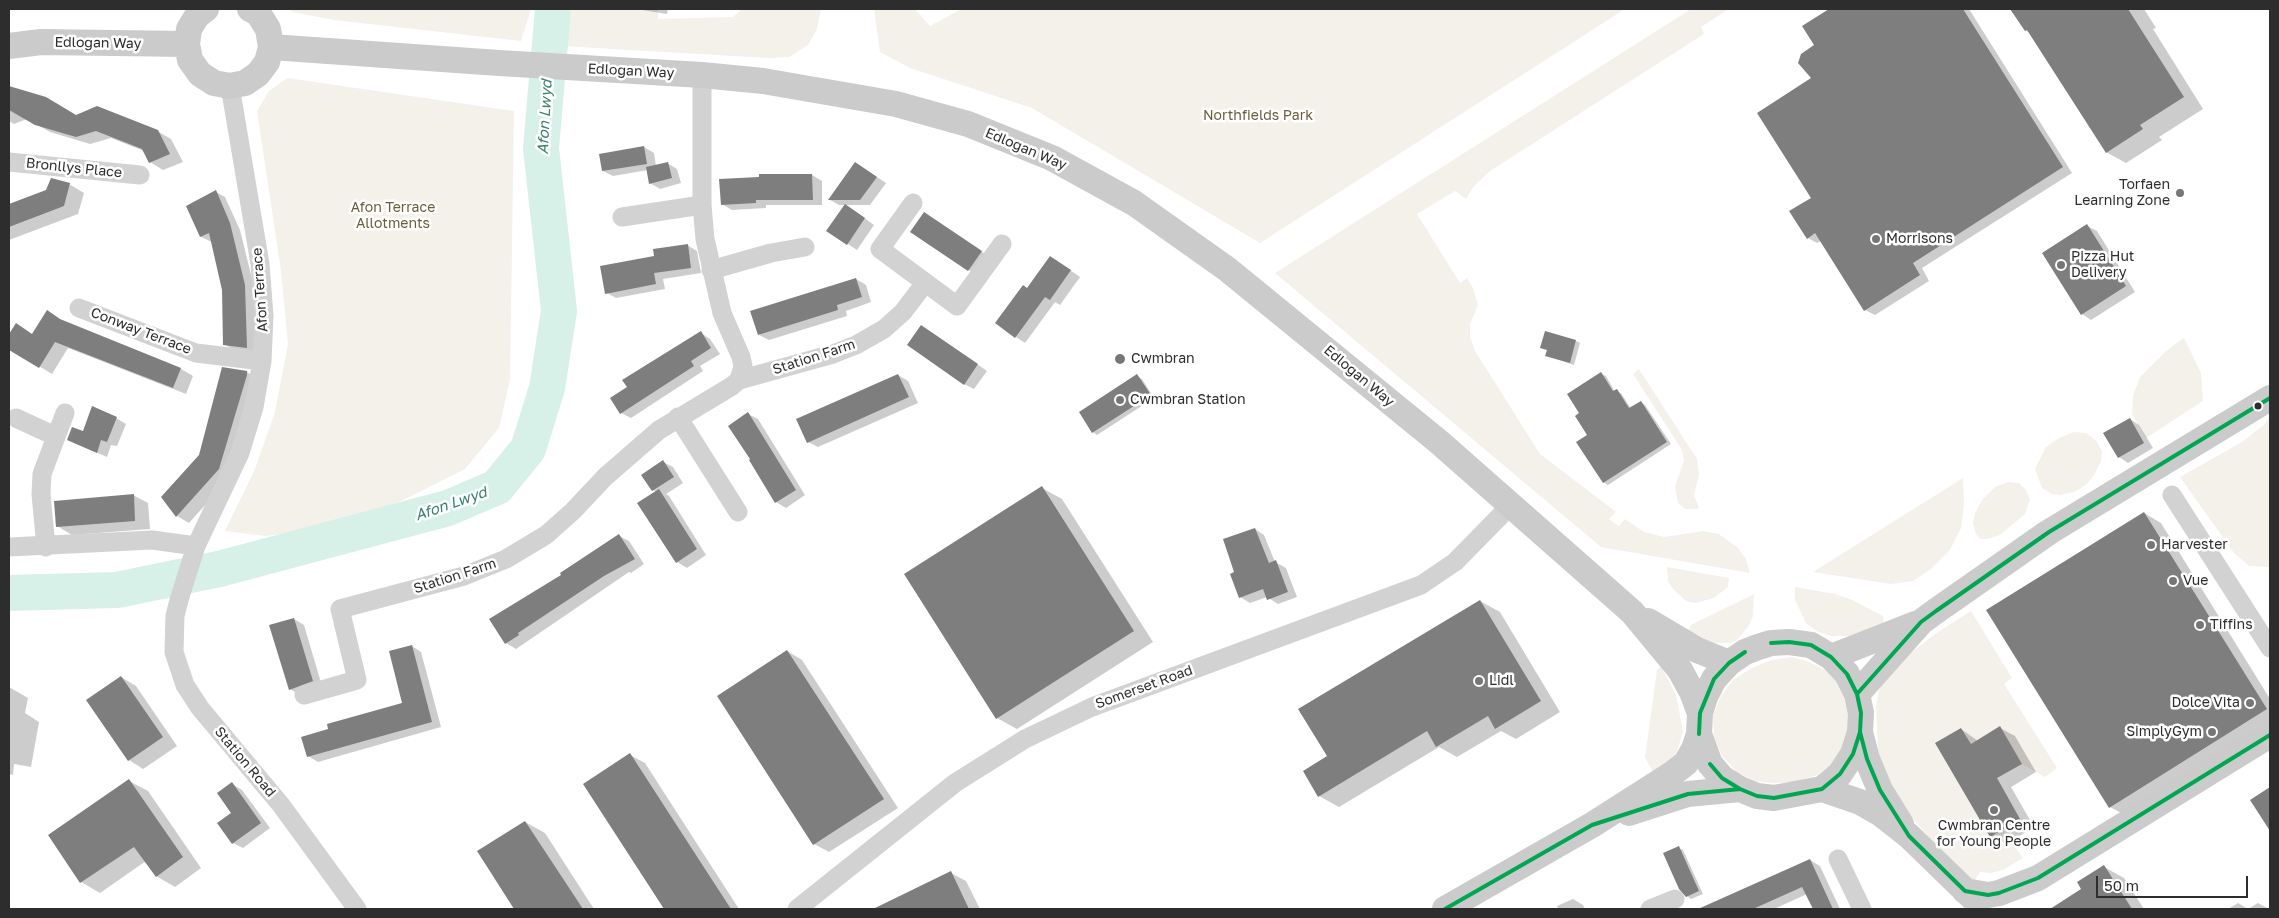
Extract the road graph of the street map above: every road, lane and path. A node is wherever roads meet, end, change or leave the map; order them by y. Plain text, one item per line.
1 (206, 9) edge
2 (250, 9) edge
3 (187, 44) junction
4 (9, 46) edge
5 (271, 47) junction
6 (702, 75) junction
7 (230, 86) junction
8 (9, 162) edge
9 (140, 175) dead end
10 (913, 203) dead end
11 (702, 205) junction
12 (622, 217) dead end
13 (1002, 244) dead end
14 (805, 247) dead end
15 (711, 270) junction
16 (925, 283) junction
17 (79, 308) dead end
18 (262, 361) junction
19 (739, 380) junction
20 (2270, 398) edge
21 (65, 414) dead end
22 (678, 417) junction
23 (16, 418) dead end
24 (56, 436) junction
25 (2172, 495) dead end
26 (1510, 505) junction
27 (738, 512) dead end
28 (9, 547) edge
29 (46, 547) junction
30 (194, 554) junction
31 (179, 600) joint
32 (1632, 612) junction
33 (1921, 622) junction
34 (2270, 648) edge
35 (1831, 657) junction
36 (1729, 663) junction
37 (1857, 694) junction
38 (304, 696) dead end
39 (1699, 724) junction
40 (1860, 732) junction
41 (2270, 735) edge
42 (1740, 789) junction
43 (1822, 789) junction
44 (1592, 825) junction
45 (1909, 836) junction
46 (1838, 858) dead end
47 (2038, 878) junction
48 (1965, 891) junction
49 (1675, 899) dead end
50 (352, 902) edge
51 (797, 909) edge
52 (1446, 909) edge
53 (1650, 909) edge
54 (1862, 909) edge
55 (1985, 909) edge
56 (2012, 909) edge

1 - 3 street
2 - 5 street
3 - 4 street, Edlogan Way
3 - 7 street
5 - 6 street, Edlogan Way
5 - 7 street
6 - 11 street
6 - 26 street, Edlogan Way
7 - 18 street, Afon Terrace
8 - 9 street, Bronllys Place
10 - 16 street
11 - 12 street
11 - 15 street
13 - 16 street
14 - 15 street
15 - 19 street
16 - 19 street, Station Farm
17 - 18 street, Conway Terrace
18 - 30 street, Afon Terrace
19 - 22 street, Station Farm
20 - 33 street
21 - 24 street
22 - 27 street
22 - 38 street, Station Farm
23 - 24 street
24 - 29 street
25 - 34 street
26 - 32 street, Edlogan Way
26 - 51 street, Somerset Road
28 - 29 street
29 - 30 street
30 - 31 street, Afon Terrace
31 - 50 street, Station Road
32 - 36 street, Edlogan Way
32 - 39 street, Edlogan Way
33 - 35 street
33 - 37 street
35 - 36 street
35 - 37 street
36 - 39 street
37 - 40 street
39 - 42 street
39 - 44 street
40 - 43 street
40 - 45 street
41 - 47 street
42 - 43 street
42 - 44 street
43 - 45 street
44 - 52 street
45 - 48 street
46 - 54 street
47 - 48 street
47 - 56 street
48 - 55 street
49 - 53 street

